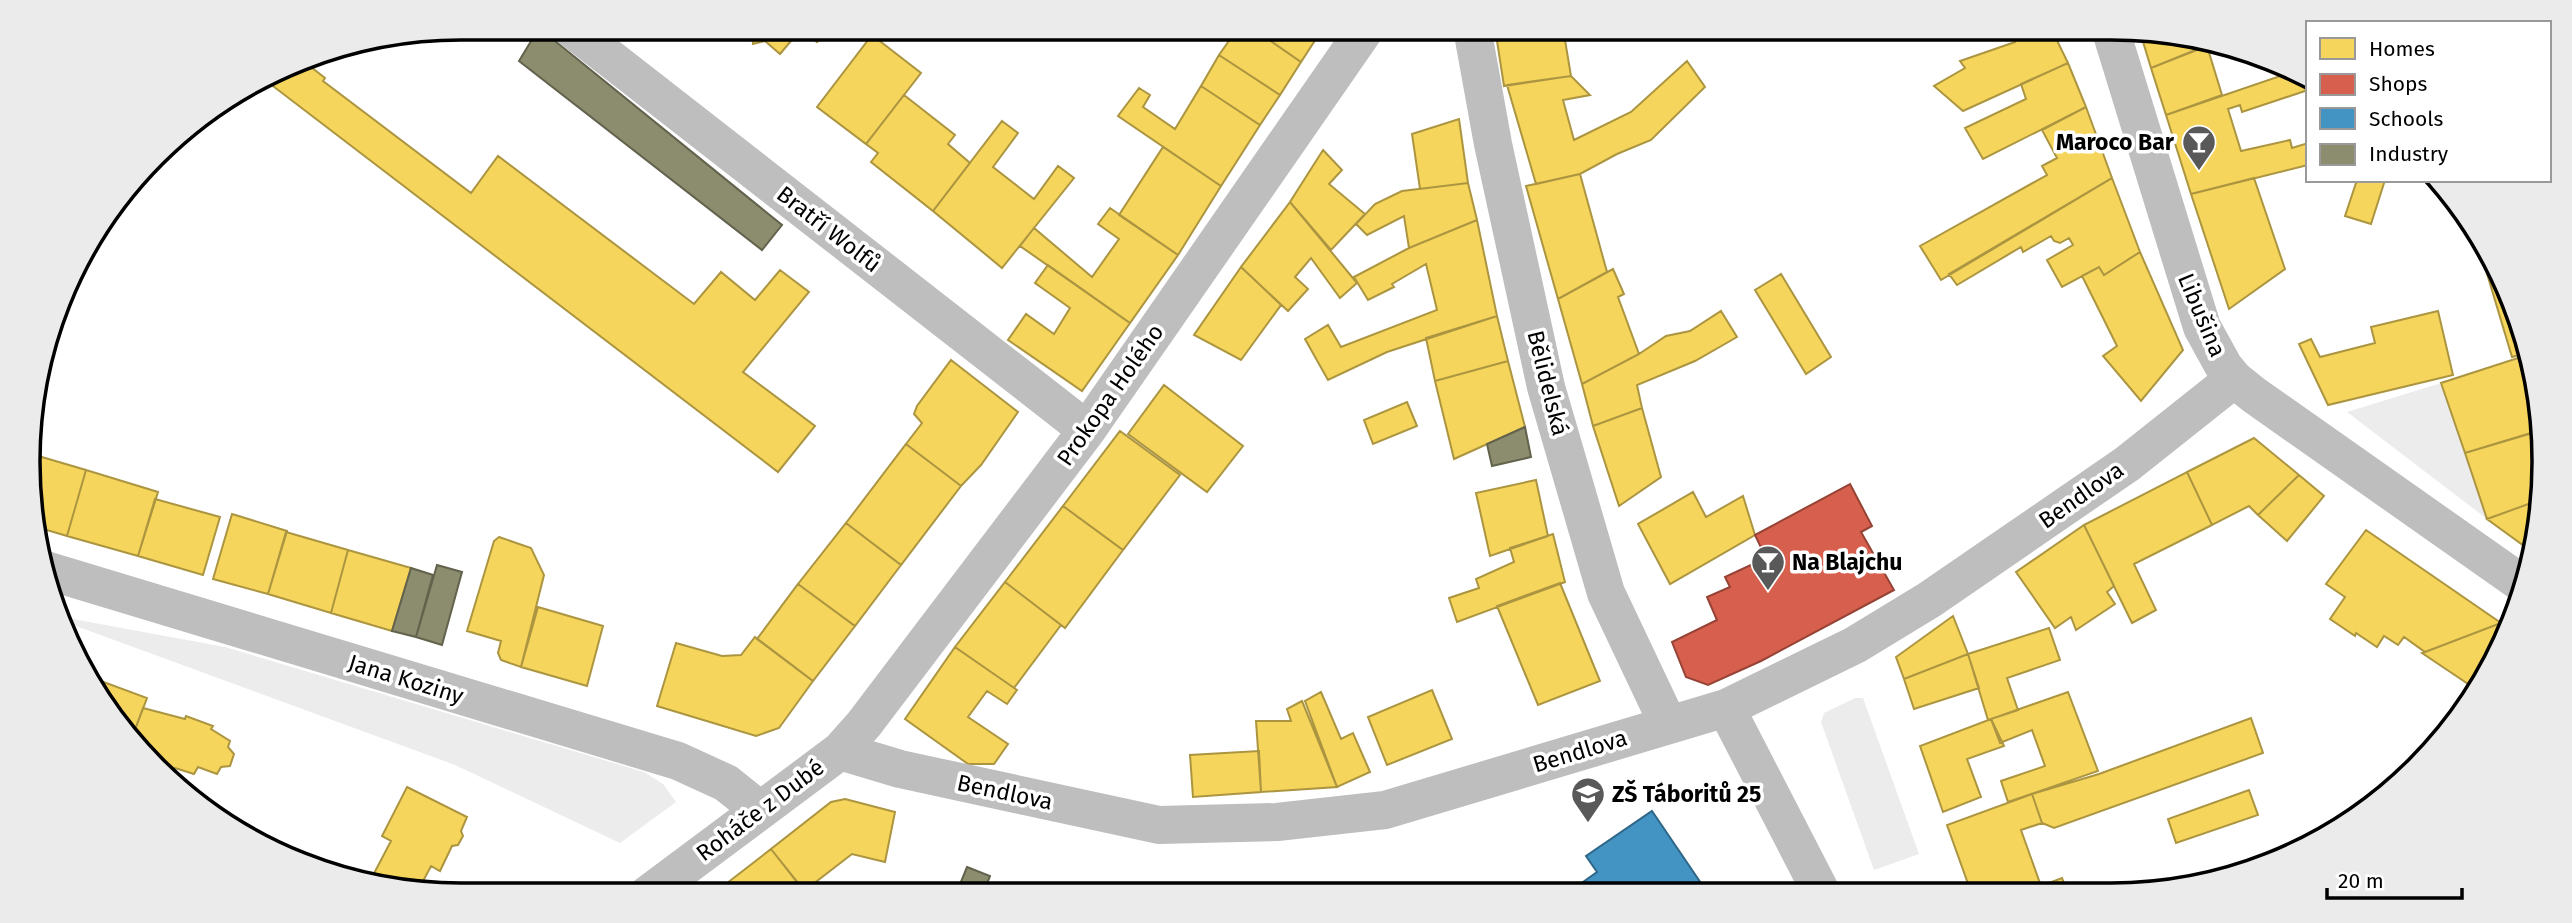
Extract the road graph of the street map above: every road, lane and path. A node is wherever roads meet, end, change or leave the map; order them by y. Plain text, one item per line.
1 (586, 40) edge
2 (1358, 40) edge
3 (1474, 40) edge
4 (2114, 40) edge
5 (2234, 379) junction
6 (1087, 430) junction
7 (56, 573) edge
8 (2515, 578) edge
9 (1726, 708) junction
10 (1668, 724) junction
11 (840, 751) junction
12 (760, 810) junction
13 (663, 883) edge
14 (1816, 883) edge

1 - 6 street, Bratří Wolfů
2 - 6 street, Prokopa Holého
3 - 10 street, Bělidelská
4 - 5 street, Libušina
5 - 8 street, Libušina
5 - 9 street, Bendlova
6 - 11 street, Prokopa Holého
7 - 12 street, Jana Koziny
9 - 10 street, Bendlova
9 - 14 street
10 - 11 street, Bendlova
11 - 12 street, Roháče z Dubé
12 - 13 street, Roháče z Dubé

